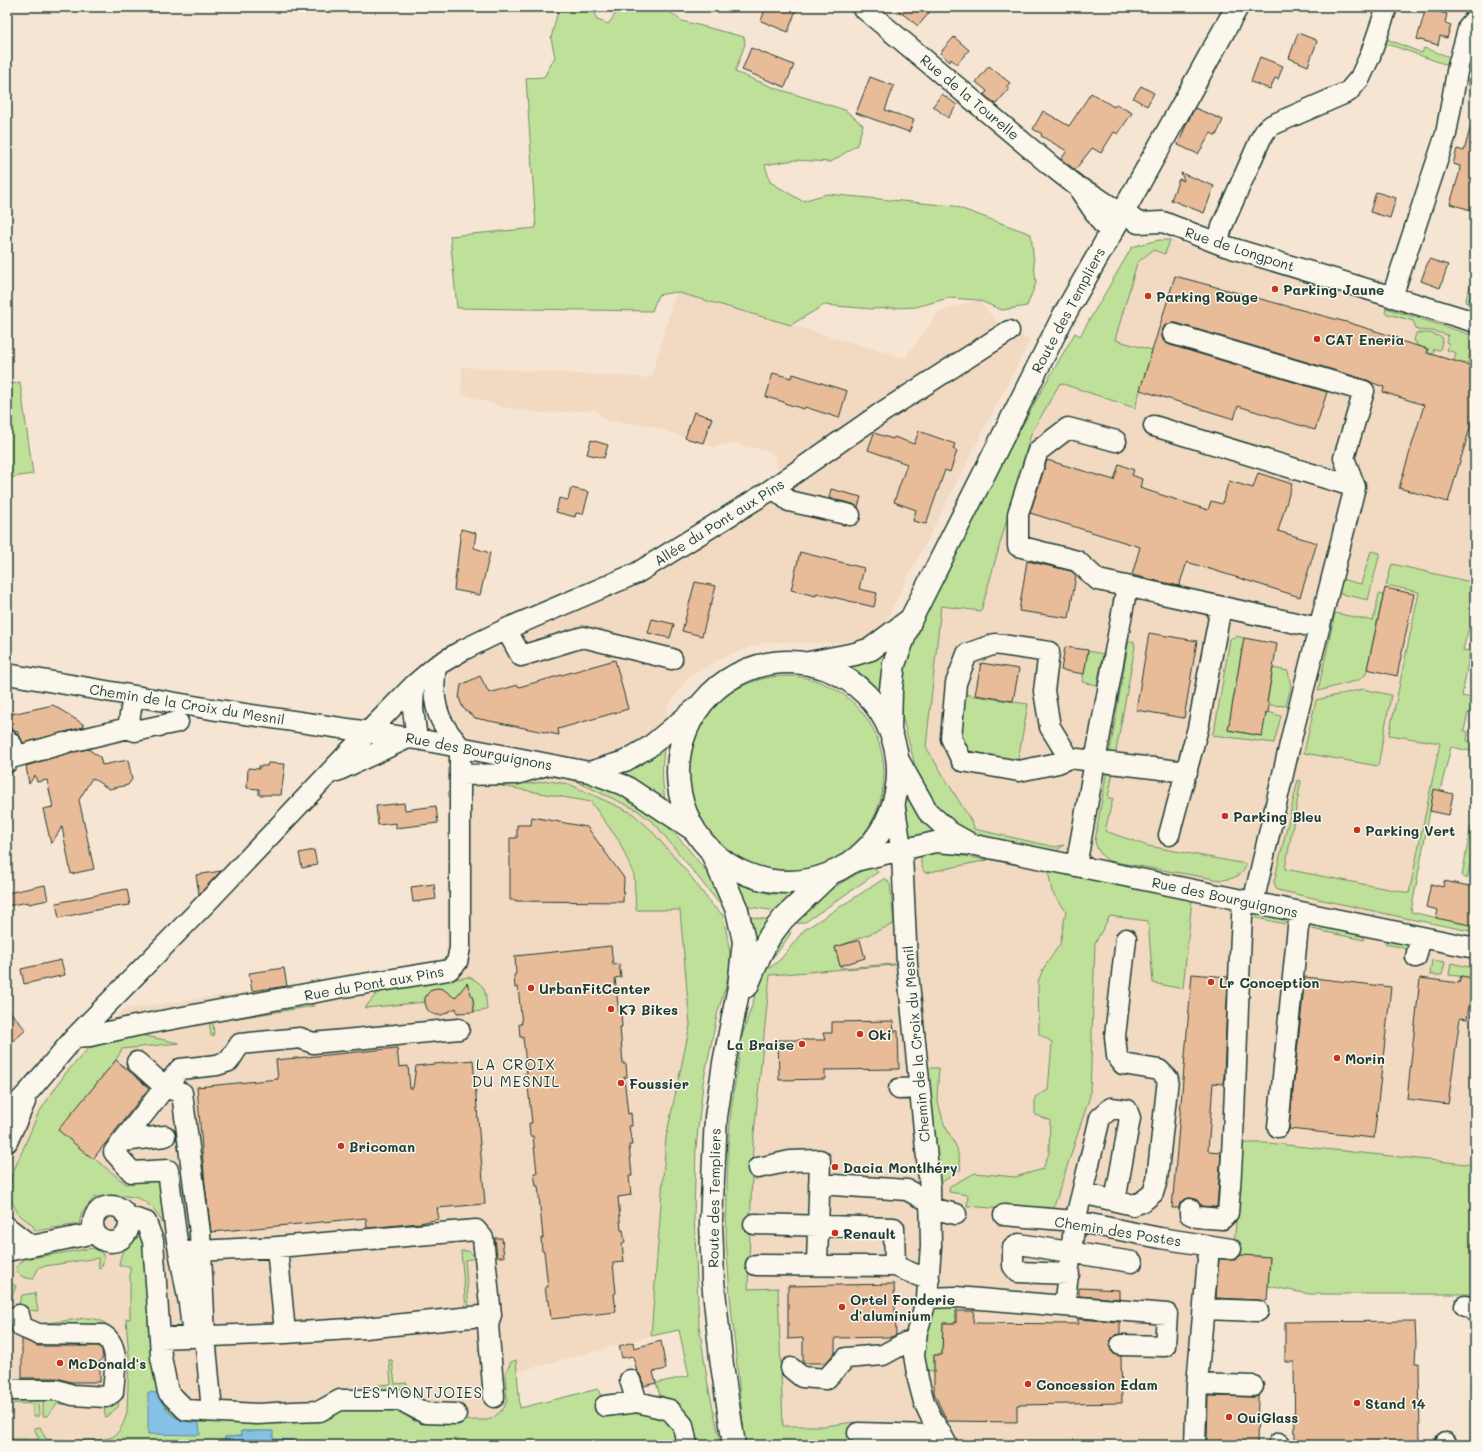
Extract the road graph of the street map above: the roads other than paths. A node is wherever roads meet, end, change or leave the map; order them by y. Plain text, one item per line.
1 (862, 7) edge
2 (1237, 7) edge
3 (1387, 7) edge
4 (1475, 19) edge
5 (1119, 219) junction
6 (1217, 243) junction
7 (1384, 298) junction
8 (1475, 322) edge
9 (1009, 331) dead end
10 (1173, 334) dead end
11 (1154, 426) dead end
12 (1116, 441) dead end
13 (1355, 487) junction
14 (774, 488) junction
15 (850, 515) dead end
16 (1127, 586) junction
17 (1221, 607) junction
18 (911, 620) junction
19 (1319, 628) junction
20 (506, 629) junction
21 (672, 659) dead end
22 (806, 663) junction
23 (436, 666) junction
24 (7, 674) edge
25 (414, 685) junction
26 (133, 696) junction
27 (702, 703) junction
28 (178, 722) dead end
29 (128, 728) junction
30 (890, 730) junction
31 (368, 732) junction
32 (413, 738) junction
33 (460, 746) junction
34 (8, 753) edge
35 (897, 757) junction
36 (1082, 760) junction
37 (549, 765) junction
38 (589, 772) junction
39 (1186, 772) junction
40 (460, 775) junction
41 (327, 776) junction
42 (894, 802) junction
43 (1169, 836) dead end
44 (704, 841) junction
45 (975, 845) junction
46 (902, 850) junction
47 (851, 862) junction
48 (1076, 866) junction
49 (831, 873) junction
50 (1248, 902) junction
51 (1302, 913) junction
52 (1421, 937) junction
53 (1126, 939) dead end
54 (1475, 948) edge
55 (1416, 957) dead end
56 (733, 1024) junction
57 (459, 1029) dead end
58 (75, 1036) junction
59 (137, 1062) dead end
60 (165, 1087) junction
61 (899, 1088) dead end
62 (920, 1088) junction
63 (31, 1089) junction
64 (7, 1115) edge
65 (1278, 1128) dead end
66 (165, 1136) dead end
67 (123, 1141) junction
68 (7, 1142) edge
69 (758, 1168) dead end
70 (819, 1184) junction
71 (1082, 1193) junction
72 (1115, 1201) junction
73 (930, 1203) junction
74 (1190, 1209) dead end
75 (956, 1214) dead end
76 (1004, 1215) dead end
77 (1075, 1221) junction
78 (754, 1224) dead end
79 (818, 1226) junction
80 (7, 1227) edge
81 (30, 1245) junction
82 (277, 1247) junction
83 (1231, 1249) dead end
84 (7, 1251) edge
85 (201, 1251) junction
86 (179, 1252) junction
87 (1071, 1253) junction
88 (1208, 1259) dead end
89 (1132, 1262) dead end
90 (756, 1265) dead end
91 (817, 1265) junction
92 (895, 1266) junction
93 (1068, 1274) junction
94 (928, 1288) junction
95 (1064, 1306) junction
96 (1204, 1309) junction
97 (1258, 1311) dead end
98 (490, 1314) junction
99 (19, 1315) dead end
100 (286, 1333) junction
101 (199, 1337) junction
102 (160, 1338) junction
103 (916, 1340) junction
104 (1121, 1345) dead end
105 (791, 1368) dead end
106 (630, 1380) dead end
107 (1197, 1384) junction
108 (1253, 1386) dead end
109 (7, 1390) edge
110 (494, 1396) dead end
111 (637, 1402) junction
112 (605, 1406) dead end
113 (212, 1411) junction
114 (456, 1414) dead end
115 (858, 1433) dead end
116 (943, 1438) edge
117 (733, 1444) edge
118 (687, 1445) edge
119 (1195, 1445) edge

1 - 5 street, Rue de la Tourelle
2 - 5 main road, Route des Templiers
3 - 6 street
4 - 7 street
5 - 6 street, Rue de Longpont
5 - 18 main road, Route des Templiers
6 - 7 street, Rue de Longpont
7 - 8 street, Rue de Longpont
9 - 14 street, Allée du Pont aux Pins
10 - 13 street
11 - 13 street
12 - 16 street
13 - 19 street
14 - 15 street
14 - 20 street, Allée du Pont aux Pins
16 - 17 street
16 - 36 street
17 - 19 street
17 - 39 street
18 - 22 main road, Route des Templiers
18 - 30 main road, Route des Templiers
19 - 50 street
20 - 21 street
20 - 23 street, Allée du Pont aux Pins
22 - 27 main road, Route des Templiers
22 - 30 main road
23 - 25 street, Allée du Pont aux Pins
23 - 33 street
24 - 26 street, Chemin de la Croix du Mesnil
25 - 31 street, Allée du Pont aux Pins
25 - 32 street
26 - 29 street
26 - 31 street, Chemin de la Croix du Mesnil
27 - 38 street
27 - 44 main road, Route des Templiers
28 - 29 street
29 - 34 street
30 - 35 main road
31 - 32 street, Rue des Bourguignons
31 - 41 street
32 - 33 street, Rue des Bourguignons
32 - 41 street
33 - 37 street, Rue des Bourguignons
33 - 40 street, Rue du Pont aux Pins
35 - 42 main road
35 - 45 street, Rue des Bourguignons
36 - 36 street
36 - 39 street
36 - 48 street
37 - 38 street, Rue des Bourguignons
37 - 40 street
38 - 44 street, Rue des Bourguignons
39 - 43 street
40 - 58 street, Rue du Pont aux Pins
41 - 58 street
42 - 46 street, Chemin de la Croix du Mesnil
42 - 47 main road
44 - 49 main road
44 - 56 main road, Route des Templiers
45 - 46 street, Rue des Bourguignons
45 - 48 street, Rue des Bourguignons
46 - 47 street, Rue des Bourguignons
46 - 62 street, Chemin de la Croix du Mesnil
47 - 49 main road
48 - 50 street, Rue des Bourguignons
49 - 56 main road, Route des Templiers
50 - 51 street, Rue des Bourguignons
50 - 74 street
51 - 52 street, Rue des Bourguignons
51 - 65 street
52 - 54 street, Rue des Bourguignons
52 - 55 street
53 - 72 street
56 - 117 main road, Route des Templiers
57 - 60 street
58 - 63 street
59 - 60 street
60 - 67 street
60 - 85 street
61 - 62 street
62 - 73 street, Chemin de la Croix du Mesnil
63 - 64 street
63 - 68 street
66 - 67 street
67 - 86 street
69 - 70 street
70 - 73 street
70 - 79 street
71 - 72 street
71 - 72 street
71 - 77 street
73 - 75 street
73 - 94 street, Chemin de la Croix du Mesnil
76 - 77 street, Chemin des Postes
77 - 83 street, Chemin des Postes
77 - 87 street
78 - 79 street
79 - 91 street
79 - 92 street
80 - 81 street
81 - 84 street
81 - 102 street
82 - 85 street
82 - 98 street
82 - 100 street
85 - 86 street
85 - 101 street
86 - 101 street
87 - 89 street
87 - 93 street
87 - 93 street
88 - 96 street
90 - 91 street
91 - 92 street
92 - 94 street
93 - 95 street
94 - 95 street
94 - 103 street, Chemin de la Croix du Mesnil
95 - 104 street
96 - 97 street
96 - 107 street
98 - 100 street
98 - 110 street
99 - 109 street
100 - 101 street
101 - 102 street
101 - 113 street
102 - 113 street
103 - 105 street
103 - 116 street, Chemin de la Croix du Mesnil
106 - 111 street
107 - 108 street
107 - 119 street
111 - 112 street
111 - 118 street
113 - 114 street
115 - 116 street

